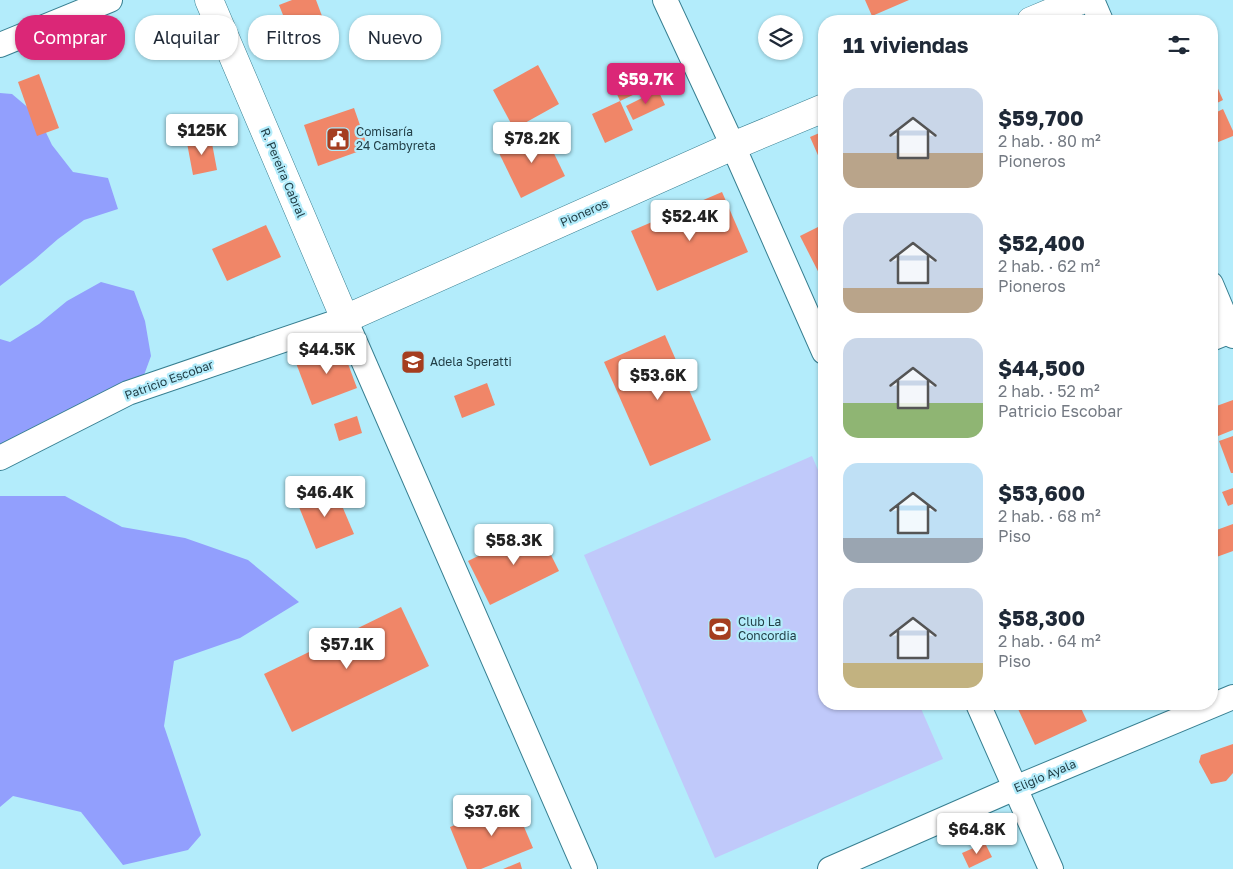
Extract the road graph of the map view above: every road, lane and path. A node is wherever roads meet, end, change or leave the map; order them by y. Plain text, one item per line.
1 (110, 0) edge
2 (209, 0) edge
3 (665, 0) edge
4 (1082, 0) edge
5 (1092, 0) edge
6 (1046, 15) edge
7 (1098, 15) edge
8 (0, 45) edge
9 (818, 111) edge
10 (733, 146) junction
11 (1218, 306) edge
12 (345, 319) junction
13 (1227, 334) edge
14 (818, 338) edge
15 (0, 458) edge
16 (1233, 698) edge
17 (1218, 704) edge
18 (981, 710) edge
19 (1204, 710) edge
20 (1015, 788) junction
21 (585, 869) edge
22 (830, 869) edge
23 (1051, 869) edge

1 - 8 street
2 - 12 main road, R. Pereira Cabral
3 - 10 street
4 - 6 main road
5 - 7 street
9 - 10 main road, Pioneros
10 - 12 main road, Pioneros
10 - 14 street
11 - 13 street
12 - 15 street, Patricio Escobar
12 - 21 street
16 - 17 street, Eligio Ayala
18 - 20 street
19 - 20 street, Eligio Ayala
20 - 22 street, Eligio Ayala
20 - 23 street

